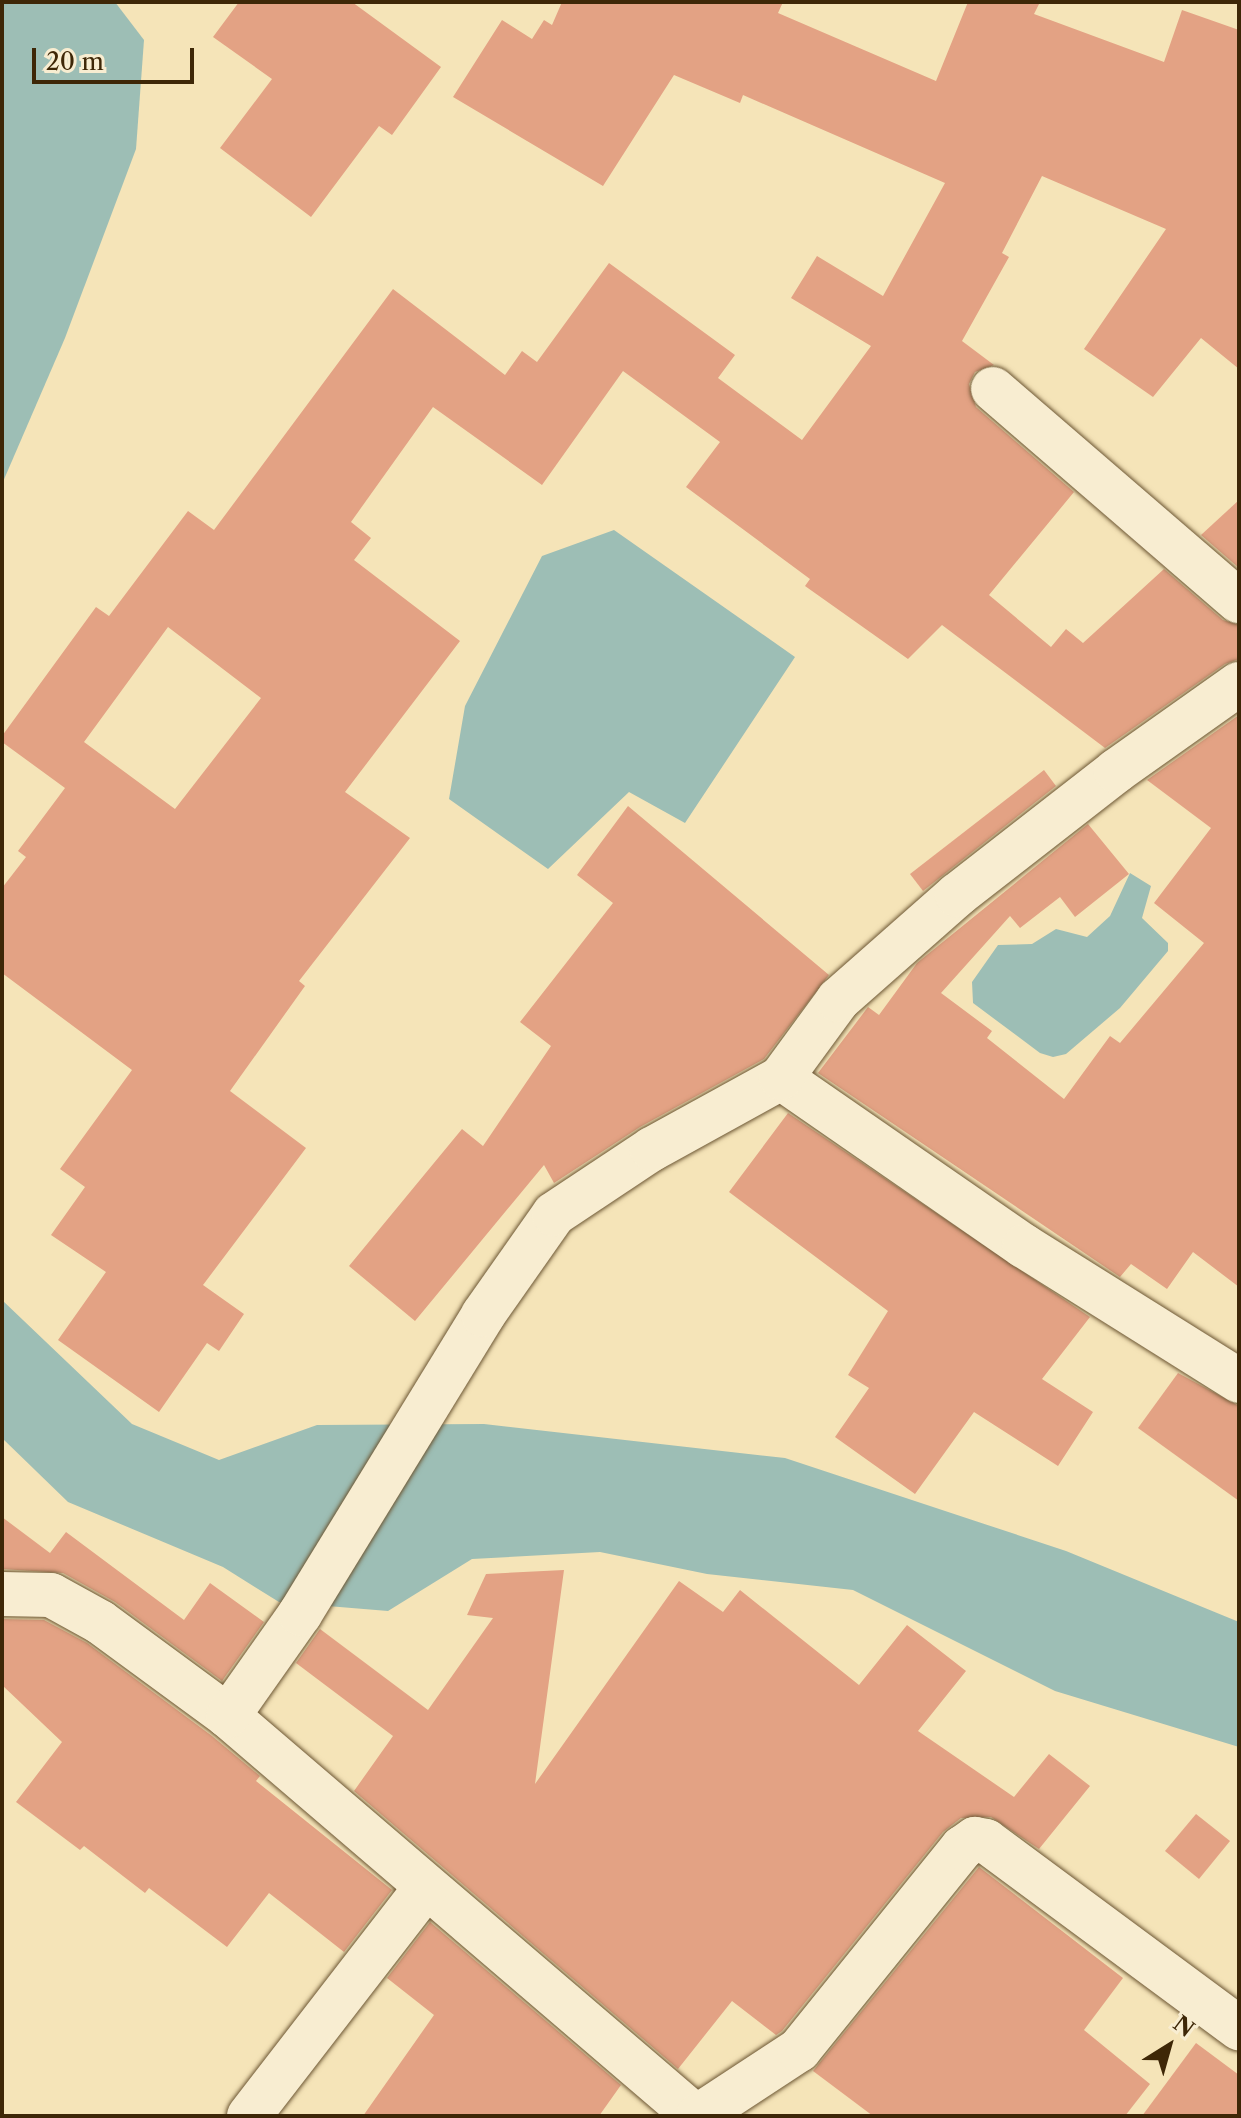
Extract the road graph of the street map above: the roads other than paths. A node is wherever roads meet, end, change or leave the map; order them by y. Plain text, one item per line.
1 (993, 389) dead end
2 (1239, 601) edge
3 (1239, 684) edge
4 (781, 1078) junction
5 (1239, 1381) edge
6 (2, 1594) edge
7 (228, 1716) junction
8 (426, 1887) junction
9 (1239, 2028) edge
10 (249, 2116) edge
11 (696, 2116) edge

1 - 2 street
3 - 4 street
4 - 5 street
4 - 7 street
6 - 7 street
7 - 8 street
8 - 10 street
8 - 11 street
9 - 11 street

